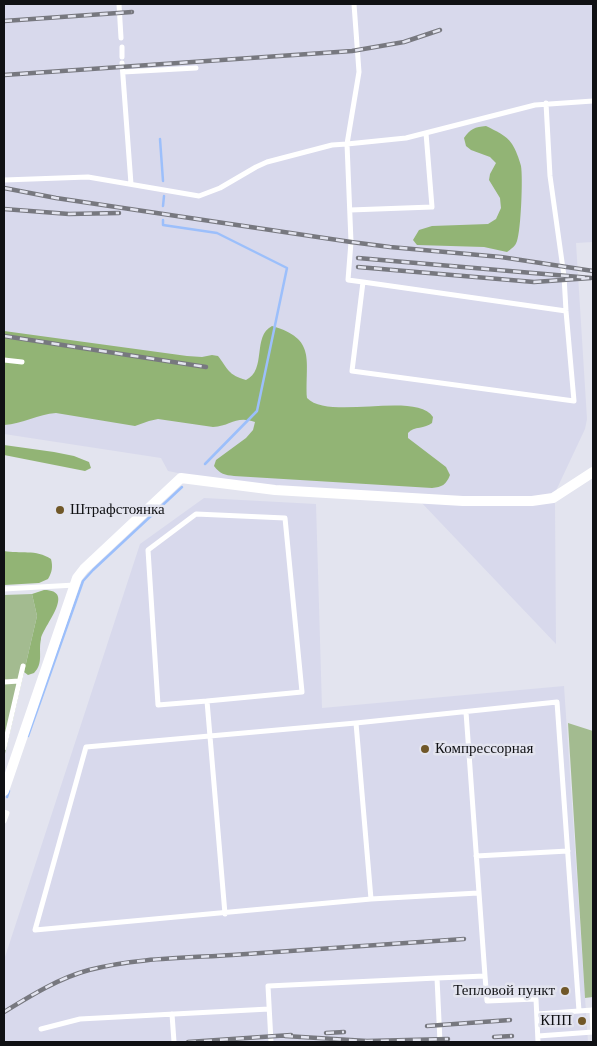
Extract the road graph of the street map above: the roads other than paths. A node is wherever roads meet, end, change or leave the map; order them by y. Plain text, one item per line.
1 (119, 4) edge
2 (354, 4) edge
3 (121, 38) dead end
4 (122, 47) dead end
5 (196, 68) dead end
6 (123, 72) junction
7 (593, 100) edge
8 (546, 103) junction
9 (426, 133) junction
10 (347, 144) junction
11 (4, 180) edge
12 (131, 184) junction
13 (350, 210) junction
14 (363, 282) junction
15 (566, 311) junction
16 (4, 360) edge
17 (22, 362) dead end
18 (593, 472) edge
19 (75, 585) junction
20 (4, 589) edge
21 (23, 666) dead end
22 (19, 681) junction
23 (4, 682) edge
24 (207, 701) junction
25 (466, 712) junction
26 (356, 723) junction
27 (209, 736) junction
28 (4, 748) edge
29 (4, 791) edge
30 (4, 812) edge
31 (4, 821) edge
32 (568, 851) junction
33 (476, 856) junction
34 (478, 893) junction
35 (371, 899) junction
36 (224, 914) junction
37 (485, 976) junction
38 (437, 978) junction
39 (269, 1009) junction
40 (593, 1010) edge
41 (579, 1011) junction
42 (172, 1014) junction
43 (537, 1014) junction
44 (41, 1029) dead end
45 (593, 1032) edge
46 (538, 1039) edge
47 (174, 1042) edge
48 (271, 1042) edge
49 (440, 1042) edge

1 - 3 lane
2 - 10 lane
4 - 6 lane
5 - 6 lane
6 - 12 lane
7 - 8 lane
8 - 9 lane
8 - 15 lane
9 - 10 lane
9 - 13 lane
10 - 12 lane
10 - 13 lane
11 - 12 lane
13 - 14 lane
14 - 15 lane
14 - 15 lane
16 - 17 lane
18 - 19 street
19 - 20 lane
19 - 29 street
21 - 22 lane
22 - 23 lane
22 - 28 lane
24 - 24 lane
24 - 27 lane
25 - 26 lane
25 - 32 lane
25 - 33 lane
26 - 27 lane
26 - 35 lane
27 - 36 lane
27 - 36 lane
30 - 31 lane
32 - 33 lane
32 - 41 lane
33 - 34 lane
34 - 35 lane
34 - 37 lane
35 - 36 lane
37 - 38 lane
37 - 43 lane
38 - 39 lane
38 - 49 lane
39 - 42 lane
39 - 48 lane
40 - 41 lane
40 - 45 lane
41 - 43 lane
42 - 44 lane
42 - 47 lane
43 - 46 lane
45 - 46 lane

